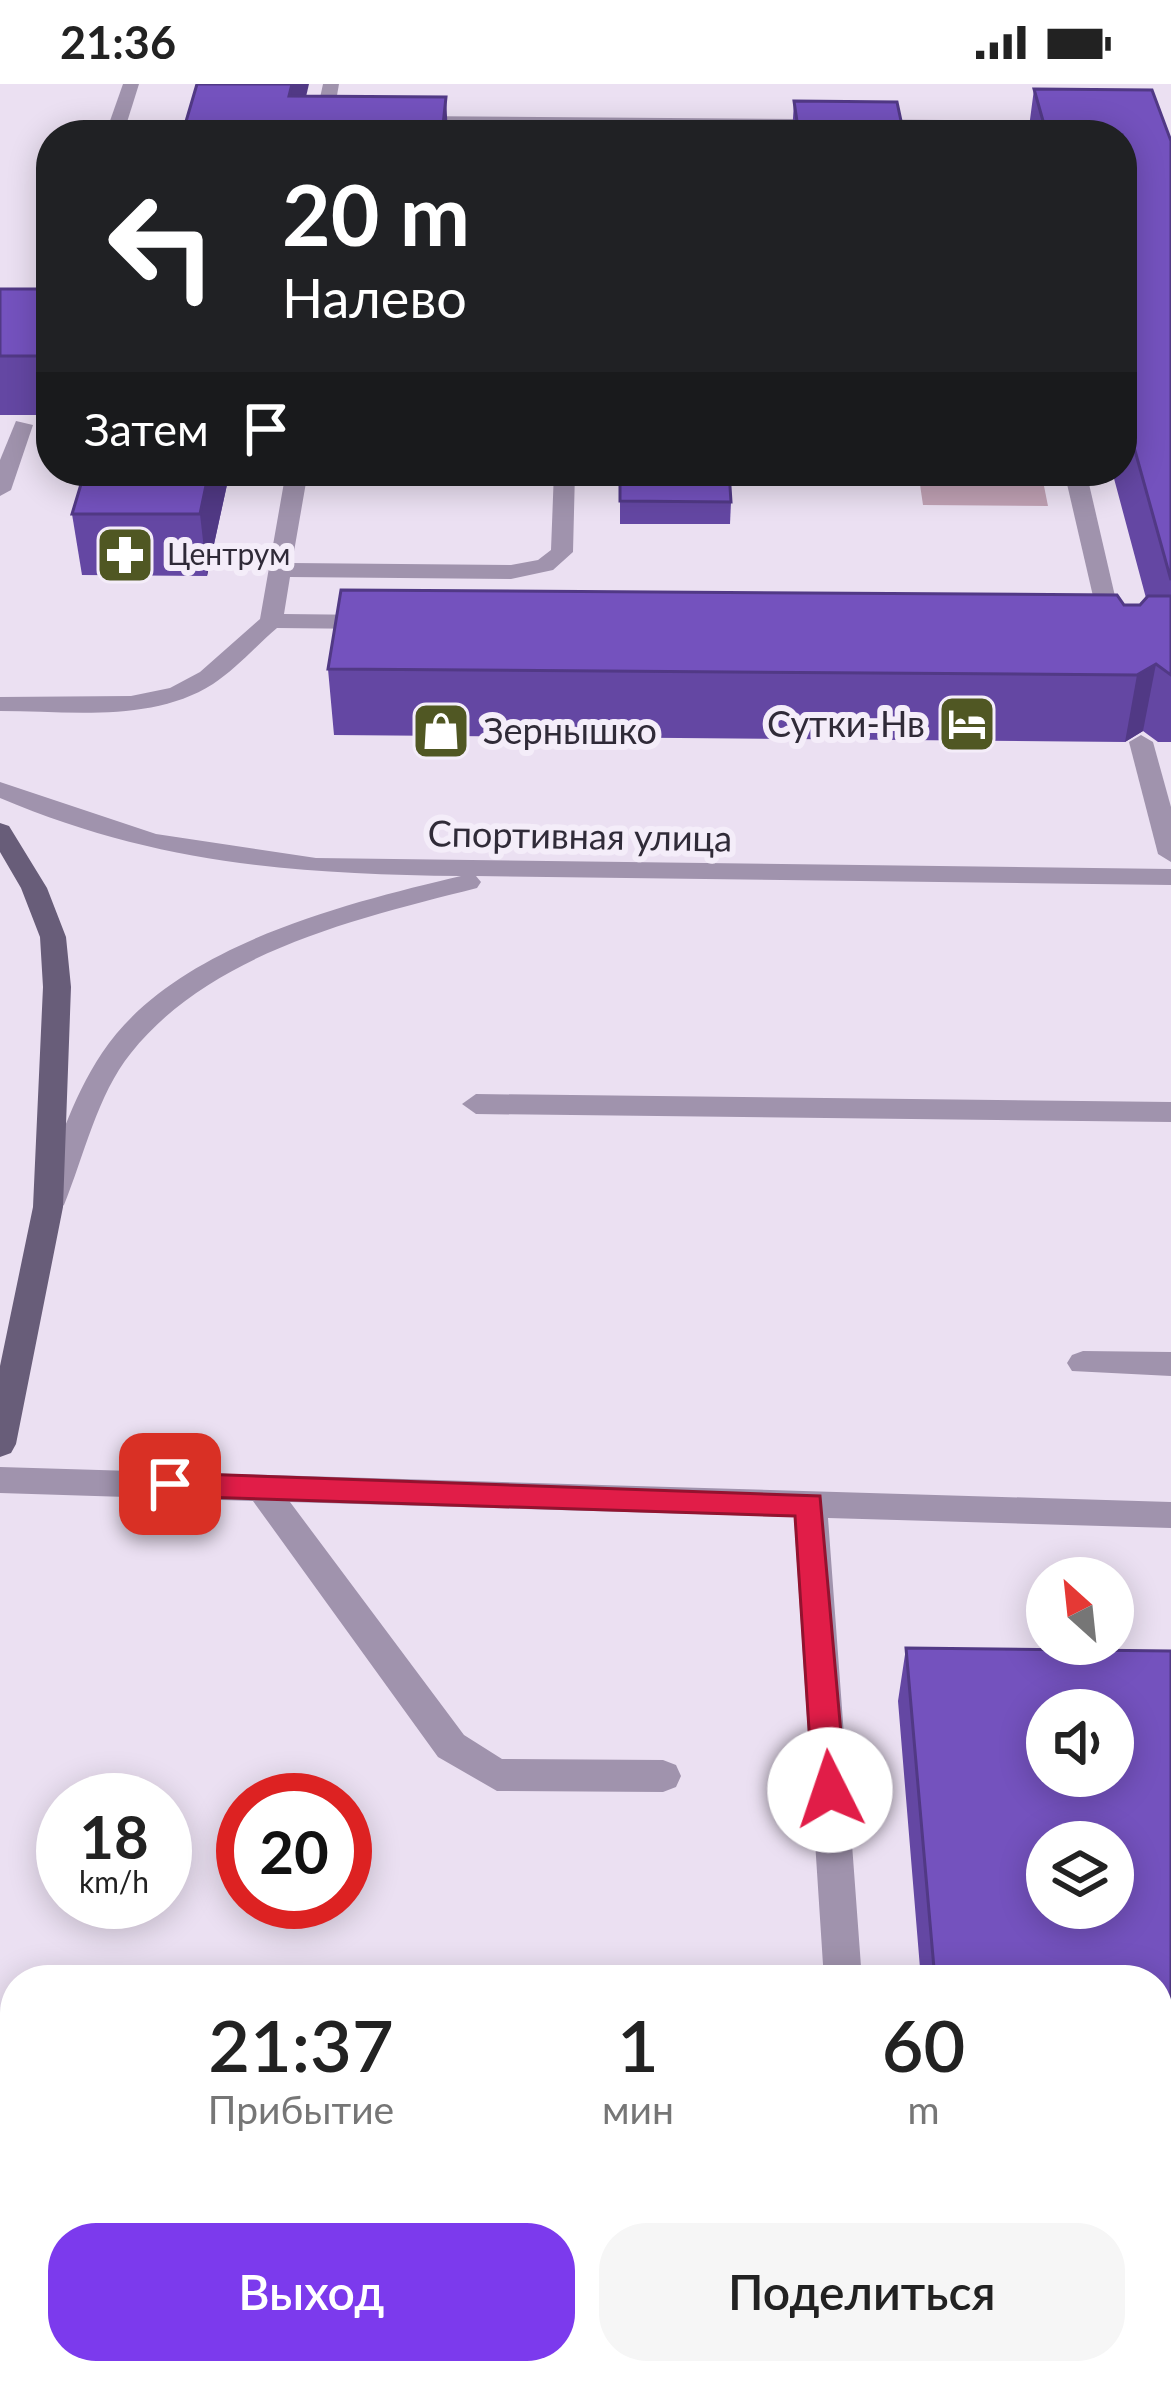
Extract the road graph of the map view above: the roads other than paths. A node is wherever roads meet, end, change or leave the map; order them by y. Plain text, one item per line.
1 (131, 84) edge
2 (331, 84) edge
3 (119, 120) edge
4 (324, 120) edge
5 (23, 425) dead end
6 (294, 486) edge
7 (564, 486) edge
8 (1077, 486) edge
9 (0, 490) edge
10 (280, 571) junction
11 (271, 621) junction
12 (387, 622) edge
13 (1120, 661) edge
14 (0, 704) edge
15 (1142, 742) dead end
16 (0, 788) edge
17 (0, 831) edge
18 (1171, 854) edge
19 (509, 873) junction
20 (1171, 877) edge
21 (476, 1104) dead end
22 (1171, 1112) edge
23 (48, 1207) junction
24 (1083, 1363) dead end
25 (1171, 1364) edge
26 (0, 1444) edge
27 (0, 1480) edge
28 (260, 1487) junction
29 (810, 1504) junction
30 (1171, 1515) edge
31 (663, 1776) dead end
32 (842, 1965) edge

1 - 3 street
2 - 4 street
5 - 9 street
6 - 10 street
7 - 10 street
8 - 13 street
10 - 11 street
11 - 12 street
11 - 14 street
15 - 18 street
16 - 19 street, Спортивная улица
17 - 23 main road
19 - 20 street, Спортивная улица
19 - 23 street
21 - 22 street
23 - 26 main road
24 - 25 street
27 - 28 street
28 - 29 street
28 - 31 street
29 - 30 street
29 - 32 street

